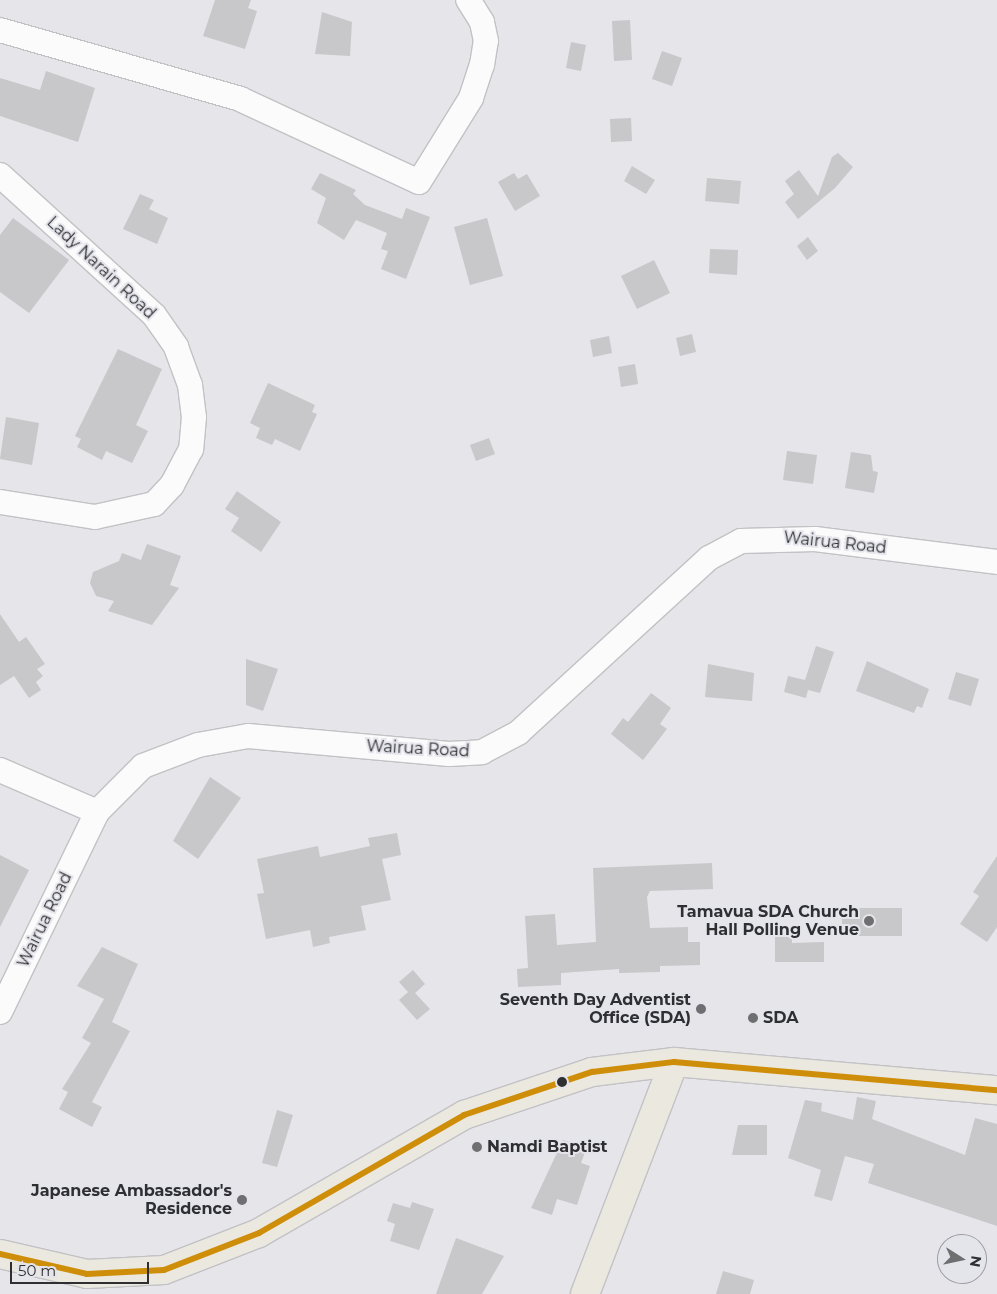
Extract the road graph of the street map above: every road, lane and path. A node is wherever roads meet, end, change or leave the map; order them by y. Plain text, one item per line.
1 (468, 0) edge
2 (0, 30) edge
3 (0, 174) edge
4 (0, 502) edge
5 (997, 562) edge
6 (0, 770) edge
7 (97, 812) junction
8 (0, 1012) edge
9 (674, 1062) junction
10 (997, 1090) edge
11 (0, 1254) edge
12 (585, 1294) edge

1 - 2 street
3 - 4 street, Lady Narain Road
5 - 7 street, Wairua Road
6 - 7 street
7 - 8 street, Wairua Road
9 - 10 main road
9 - 11 main road
9 - 12 main road

